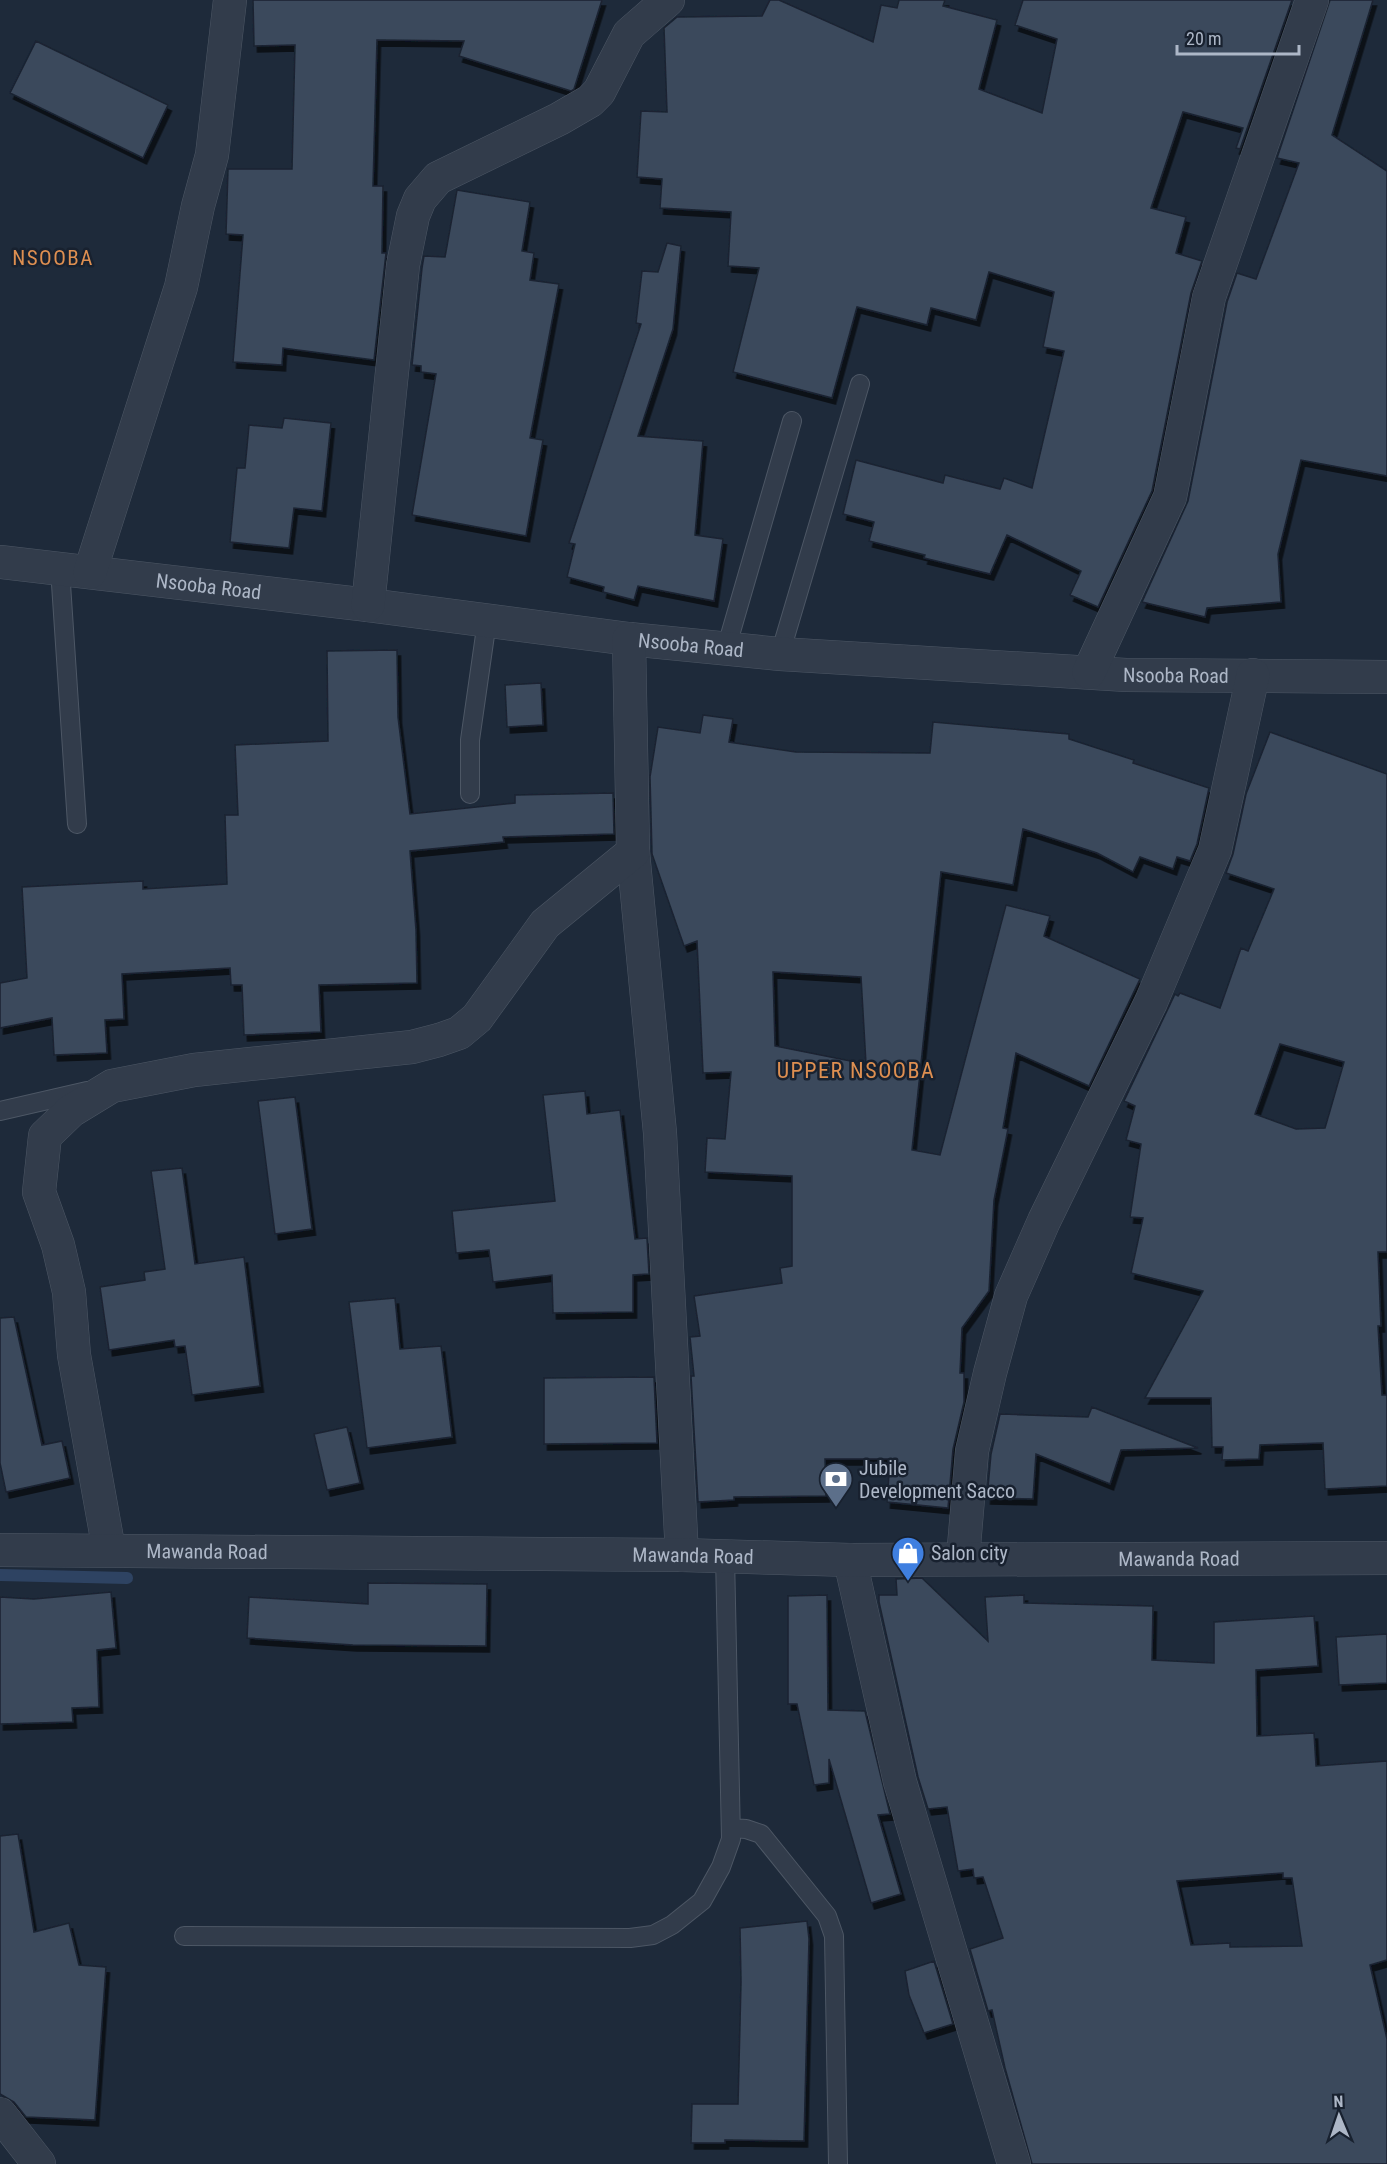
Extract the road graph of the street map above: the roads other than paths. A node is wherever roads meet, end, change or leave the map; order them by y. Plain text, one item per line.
1 (230, 0) edge
2 (668, 0) edge
3 (1312, 0) edge
4 (860, 384) dead end
5 (792, 421) dead end
6 (0, 561) edge
7 (75, 570) junction
8 (368, 605) junction
9 (486, 621) junction
10 (629, 639) junction
11 (726, 649) junction
12 (780, 654) junction
13 (1089, 672) junction
14 (1254, 675) junction
15 (1387, 677) edge
16 (470, 794) dead end
17 (77, 824) dead end
18 (633, 852) junction
19 (112, 1086) junction
20 (0, 1111) edge
21 (0, 1550) edge
22 (109, 1550) junction
23 (682, 1555) junction
24 (725, 1556) junction
25 (963, 1558) junction
26 (1387, 1558) edge
27 (850, 1560) junction
28 (731, 1828) junction
29 (184, 1936) dead end
30 (0, 2114) edge
31 (39, 2164) edge
32 (838, 2164) edge
33 (1014, 2164) edge

1 - 7 street
2 - 8 street
3 - 13 street
4 - 12 lane
5 - 11 lane
6 - 7 street, Nsooba Road
7 - 8 street, Nsooba Road
7 - 17 lane
8 - 9 street, Nsooba Road
9 - 10 street, Nsooba Road
9 - 16 lane
10 - 11 street, Nsooba Road
10 - 18 street
11 - 12 street, Nsooba Road
12 - 13 street, Nsooba Road
13 - 14 street, Nsooba Road
14 - 15 street, Nsooba Road
14 - 25 street
18 - 19 street
18 - 23 street
19 - 20 lane
19 - 22 street
21 - 22 street, Mawanda Road
22 - 23 street, Mawanda Road
23 - 24 street, Mawanda Road
24 - 27 street, Mawanda Road
24 - 28 lane
25 - 26 street, Mawanda Road
25 - 27 street, Mawanda Road
27 - 33 street
28 - 29 lane
28 - 32 lane
30 - 31 street

